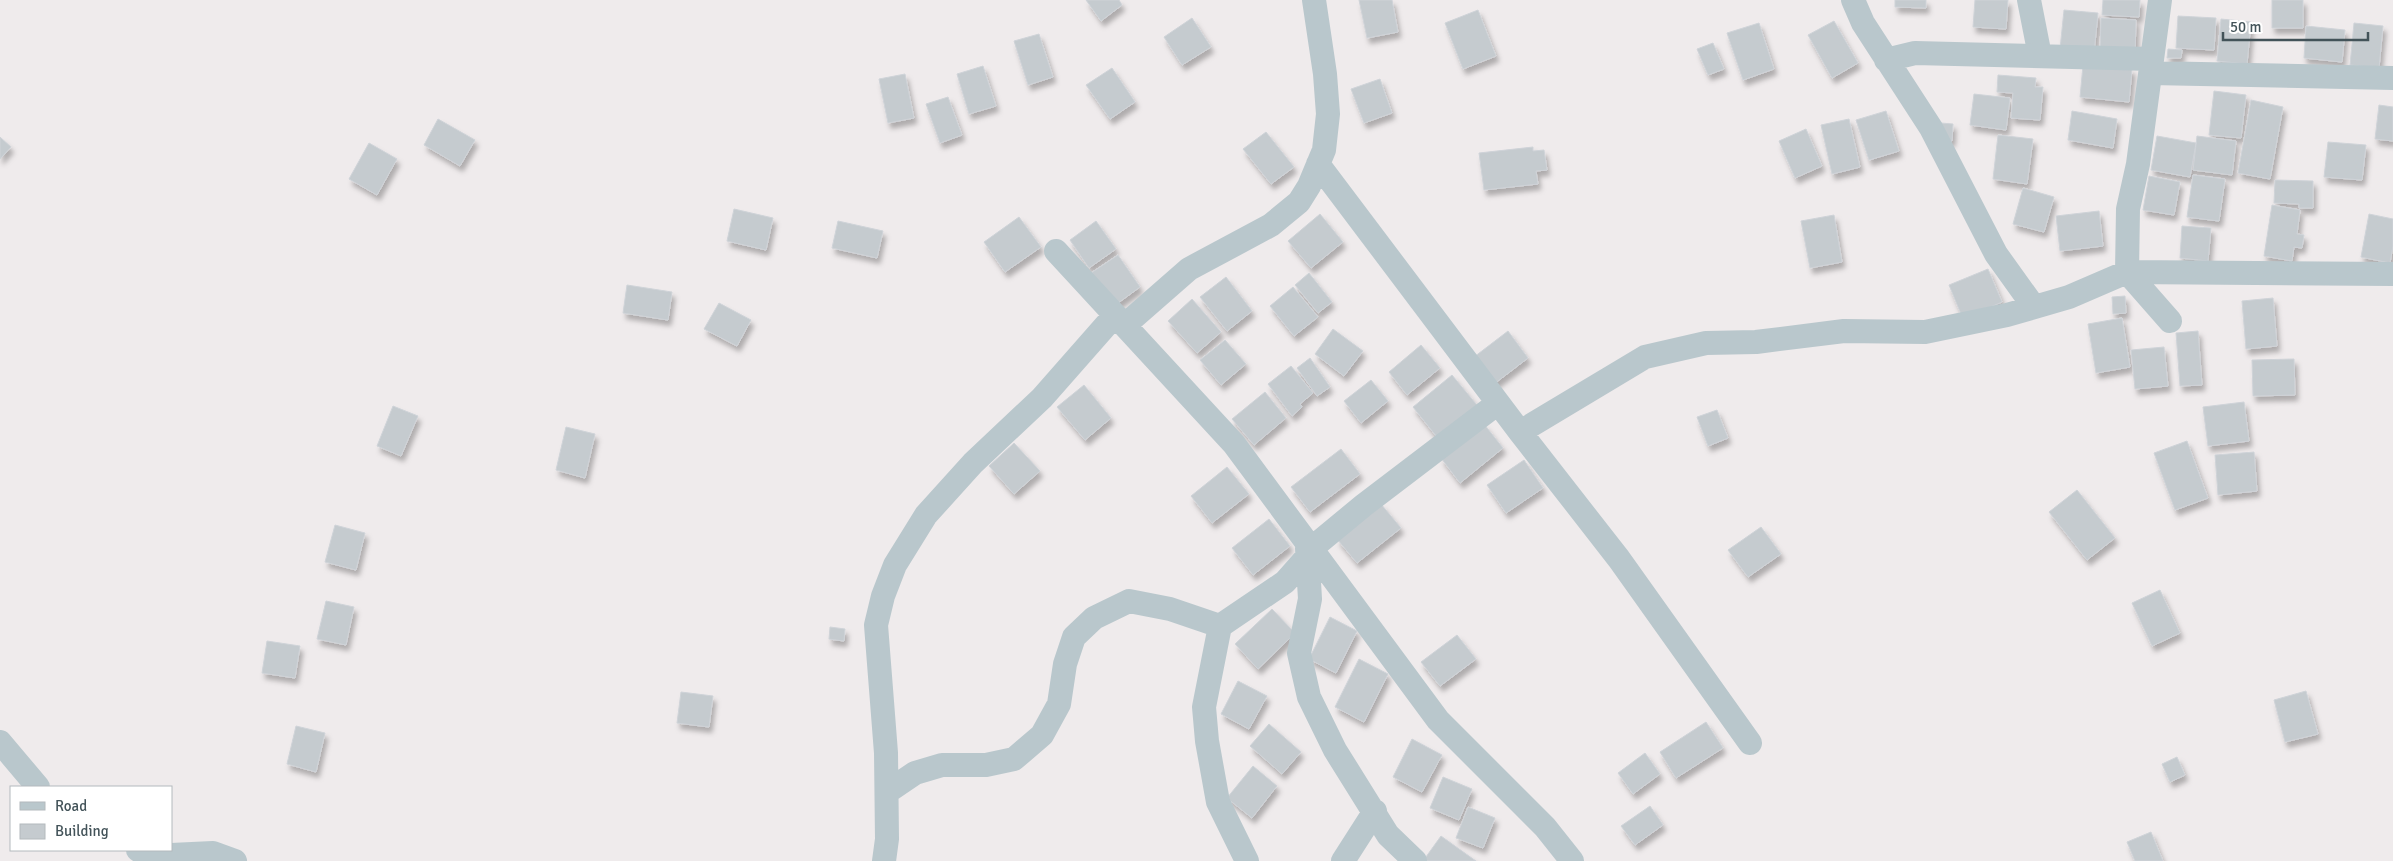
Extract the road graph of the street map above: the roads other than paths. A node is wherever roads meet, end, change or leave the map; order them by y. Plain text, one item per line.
1 (1314, 0) edge
2 (1853, 0) edge
3 (2029, 0) edge
4 (2160, 0) edge
5 (2040, 56) junction
6 (1886, 60) junction
7 (2152, 66) junction
8 (2393, 78) edge
9 (1318, 164) junction
10 (1056, 251) dead end
11 (2127, 272) junction
12 (2393, 274) edge
13 (2034, 307) junction
14 (1120, 320) junction
15 (2170, 321) dead end
16 (1498, 402) junction
17 (1520, 432) junction
18 (1309, 548) junction
19 (1220, 626) junction
20 (0, 742) edge
21 (1750, 743) dead end
22 (37, 786) edge
23 (886, 792) junction
24 (1375, 811) junction
25 (145, 851) edge
26 (881, 858) edge
27 (235, 861) edge
28 (1247, 861) edge
29 (1343, 861) edge
30 (1415, 861) edge
31 (1572, 861) edge

1 - 9 street
2 - 6 street
3 - 5 street
4 - 7 street
5 - 6 street
5 - 7 street
6 - 13 street
7 - 8 street
7 - 11 street
9 - 14 street
9 - 16 street
10 - 14 street
11 - 12 street
11 - 13 street
11 - 15 street
13 - 17 street
14 - 18 street
14 - 23 street
16 - 17 street
16 - 18 street
17 - 21 street
18 - 19 street
18 - 24 street
18 - 31 street
19 - 23 street
19 - 28 street
20 - 22 street
23 - 26 street
24 - 29 street
24 - 30 street
25 - 27 street

